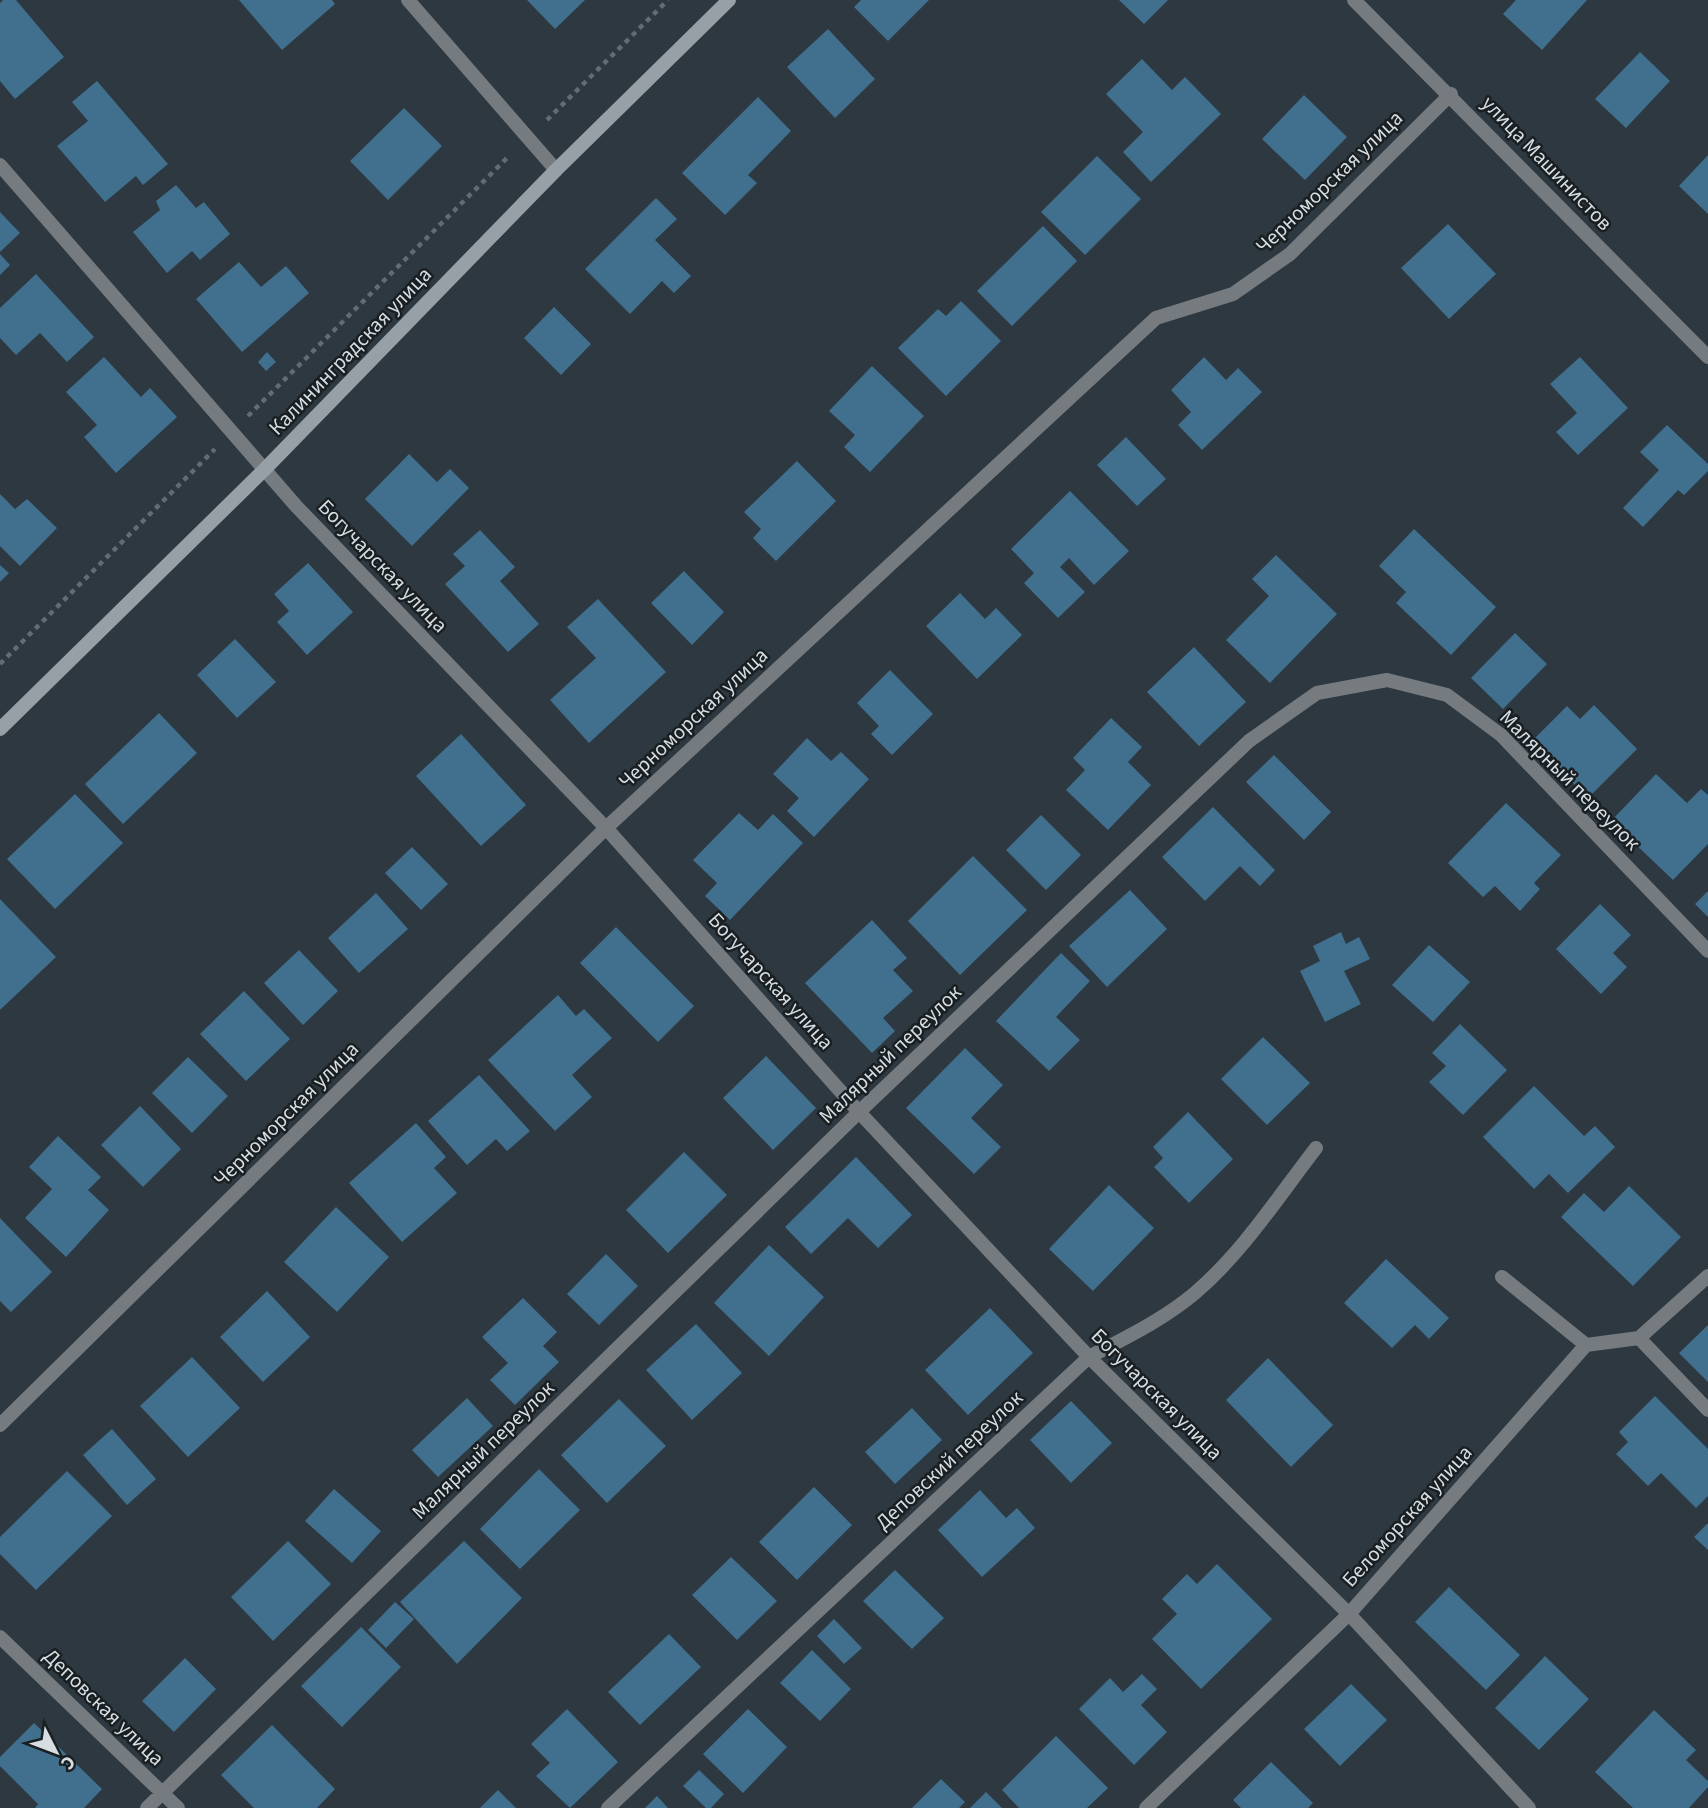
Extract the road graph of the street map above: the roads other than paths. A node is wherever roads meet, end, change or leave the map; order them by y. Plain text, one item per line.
1 (408, 0) edge
2 (729, 0) edge
3 (1354, 0) edge
4 (1451, 94) junction
5 (0, 165) edge
6 (556, 170) junction
7 (1708, 357) edge
8 (264, 470) junction
9 (0, 729) edge
10 (606, 828) junction
11 (1708, 951) edge
12 (859, 1112) junction
13 (1316, 1148) dead end
14 (1708, 1276) edge
15 (1503, 1277) dead end
16 (1639, 1338) junction
17 (1586, 1345) junction
18 (1089, 1357) junction
19 (1708, 1410) edge
20 (0, 1425) edge
21 (1349, 1614) junction
22 (0, 1637) edge
23 (163, 1793) junction
24 (147, 1808) edge
25 (178, 1808) edge
26 (608, 1808) edge
27 (1146, 1808) edge
28 (1529, 1808) edge

1 - 6 street
2 - 6 main road, Калининградская улица
3 - 4 street, улица Машинистов
4 - 7 street, улица Машинистов
4 - 10 street, Черноморская улица
5 - 8 street, Богучарская улица
6 - 8 main road, Калининградская улица
8 - 9 main road, Калининградская улица
8 - 10 street, Богучарская улица
10 - 12 street, Богучарская улица
10 - 20 street, Черноморская улица
11 - 12 street, Малярный переулок
12 - 18 street, Богучарская улица
12 - 23 street, Малярный переулок
13 - 18 street, Деповский переулок
14 - 16 street
15 - 17 street
16 - 17 street
16 - 19 street
17 - 21 street, Беломорская улица
18 - 21 street, Богучарская улица
18 - 26 street, Деповский переулок
21 - 27 street, Беломорская улица
21 - 28 street, Богучарская улица
22 - 23 street, Деповская улица
23 - 24 street, Малярный переулок
23 - 25 street, Деповская улица

